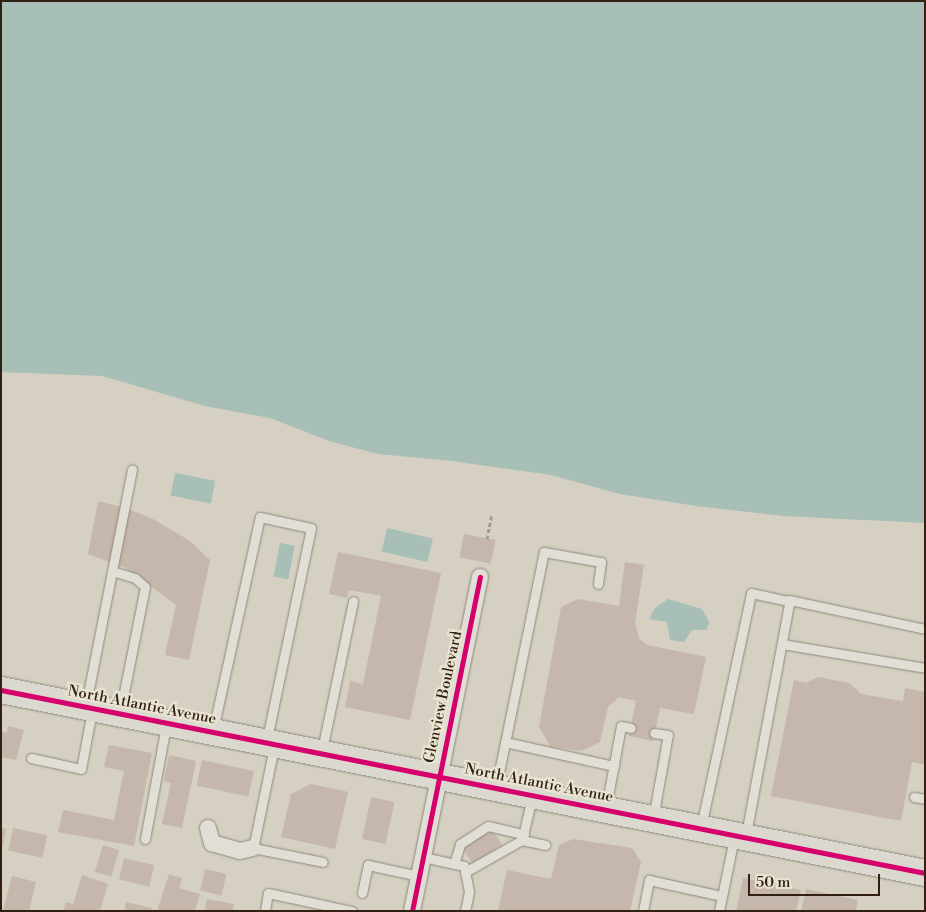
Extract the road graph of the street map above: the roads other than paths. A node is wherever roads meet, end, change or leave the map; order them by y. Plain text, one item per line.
1 (132, 469) dead end
2 (112, 571) junction
3 (480, 577) dead end
4 (598, 584) dead end
5 (353, 601) dead end
6 (790, 601) junction
7 (925, 629) edge
8 (782, 644) junction
9 (925, 668) edge
10 (1, 690) edge
11 (89, 708) junction
12 (120, 714) junction
13 (167, 723) junction
14 (631, 728) dead end
15 (213, 732) junction
16 (654, 732) dead end
17 (505, 742) junction
18 (270, 743) junction
19 (322, 753) junction
20 (31, 758) dead end
21 (614, 766) junction
22 (439, 776) junction
23 (496, 787) junction
24 (533, 794) junction
25 (914, 797) dead end
26 (925, 799) edge
27 (605, 809) junction
28 (653, 818) junction
29 (208, 828) dead end
30 (701, 828) junction
31 (740, 836) junction
32 (523, 837) junction
33 (145, 839) dead end
34 (545, 844) dead end
35 (252, 848) junction
36 (423, 857) junction
37 (323, 862) dead end
38 (454, 864) junction
39 (465, 872) junction
40 (925, 873) edge
41 (419, 876) junction
42 (362, 893) dead end
43 (722, 896) junction
44 (265, 911) edge
45 (352, 911) edge
46 (412, 911) edge
47 (465, 911) edge
48 (642, 911) edge
49 (719, 911) edge

1 - 2 lane
2 - 11 lane
2 - 12 lane
3 - 22 street, Glenview Boulevard
4 - 17 lane
5 - 19 lane
6 - 7 lane
6 - 8 lane
6 - 30 lane
8 - 9 lane
8 - 31 lane
10 - 11 main road, North Atlantic Avenue
11 - 12 main road, North Atlantic Avenue
11 - 20 lane
12 - 13 main road, North Atlantic Avenue
13 - 15 main road, North Atlantic Avenue
13 - 33 lane
14 - 21 lane
15 - 18 main road, North Atlantic Avenue
15 - 18 lane
16 - 28 lane
17 - 21 lane
17 - 23 lane
18 - 19 main road, North Atlantic Avenue
18 - 35 lane
19 - 22 main road, North Atlantic Avenue
21 - 27 lane
22 - 23 main road, North Atlantic Avenue
22 - 36 street, Glenview Boulevard
23 - 24 main road, North Atlantic Avenue
24 - 27 main road, North Atlantic Avenue
24 - 32 lane
25 - 26 lane
27 - 28 main road, North Atlantic Avenue
28 - 30 main road, North Atlantic Avenue
29 - 35 street
30 - 31 main road, North Atlantic Avenue
31 - 40 main road, North Atlantic Avenue
31 - 43 lane
32 - 34 lane
32 - 38 lane
32 - 39 lane
35 - 37 lane
36 - 38 lane
36 - 41 street, Glenview Boulevard
38 - 39 lane
39 - 47 lane
41 - 42 lane
41 - 46 street, Glenview Boulevard
43 - 48 lane
43 - 49 lane
44 - 45 lane

